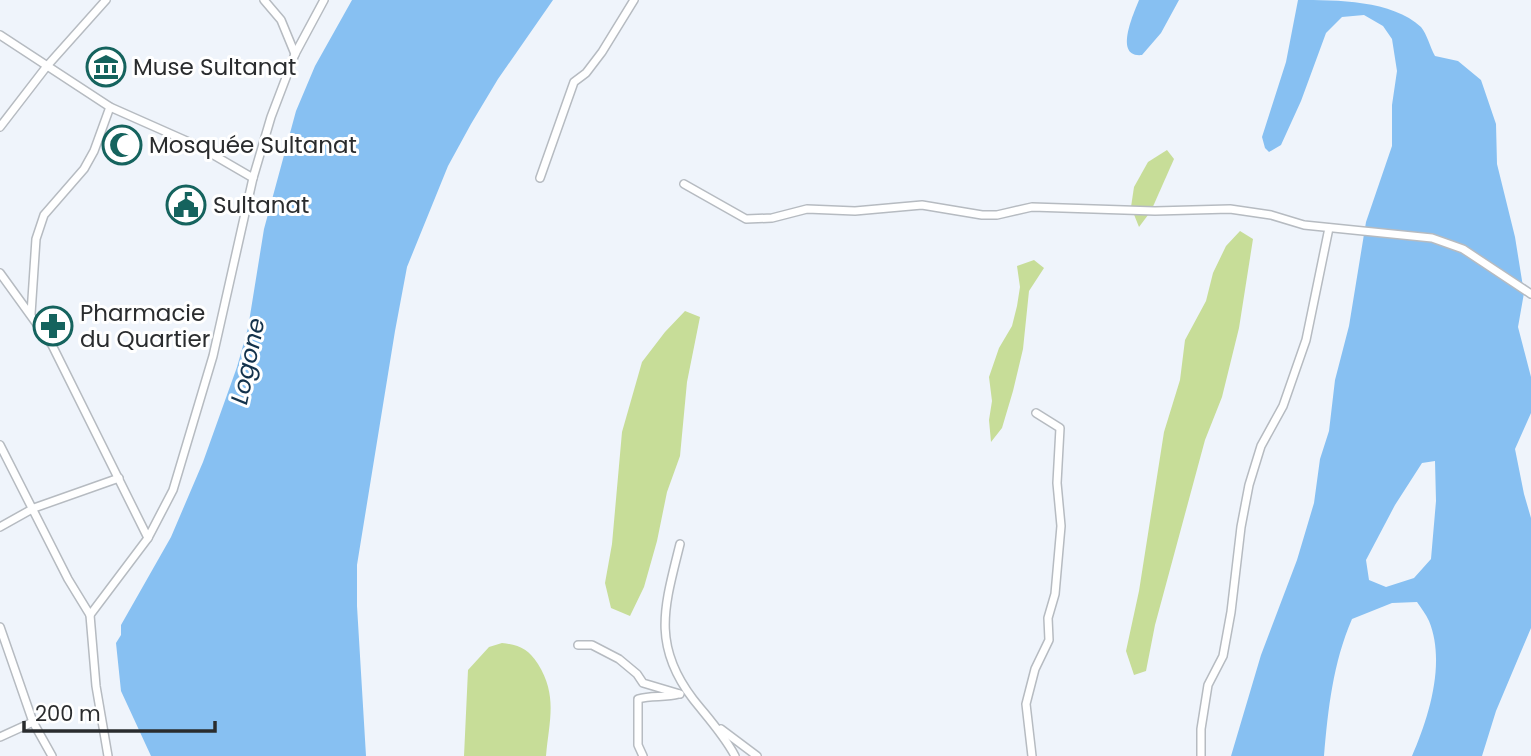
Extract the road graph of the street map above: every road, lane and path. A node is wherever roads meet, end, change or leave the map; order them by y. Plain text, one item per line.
1 (106, 0) edge
2 (264, 0) edge
3 (324, 0) edge
4 (634, 0) edge
5 (0, 35) edge
6 (295, 54) junction
7 (47, 66) junction
8 (110, 107) junction
9 (0, 127) edge
10 (253, 178) junction
11 (540, 178) dead end
12 (684, 184) dead end
13 (1329, 228) junction
14 (0, 273) edge
15 (1531, 294) edge
16 (32, 314) junction
17 (1036, 413) dead end
18 (0, 445) edge
19 (119, 478) junction
20 (34, 509) junction
21 (0, 527) edge
22 (148, 538) junction
23 (680, 544) dead end
24 (90, 615) junction
25 (1, 631) edge
26 (578, 645) dead end
27 (680, 694) junction
28 (691, 696) junction
29 (33, 722) junction
30 (715, 725) junction
31 (0, 737) edge
32 (52, 756) edge
33 (108, 756) edge
34 (643, 756) edge
35 (735, 756) edge
36 (757, 756) edge
37 (1032, 756) edge
38 (1201, 756) edge

1 - 7 street
2 - 6 street
3 - 6 street
4 - 11 street
5 - 7 street
6 - 10 street
7 - 8 street
7 - 9 street
8 - 10 street
8 - 16 street
10 - 22 street
12 - 13 street
13 - 15 street
13 - 38 street
14 - 16 street
16 - 19 street
17 - 37 street
18 - 20 street
19 - 20 street
19 - 22 street
20 - 21 street
20 - 24 street
22 - 24 street
23 - 28 street
24 - 33 street
25 - 29 street
26 - 27 street
27 - 28 street
27 - 34 street
28 - 30 street
29 - 31 street
29 - 32 street
30 - 35 street
30 - 36 street

